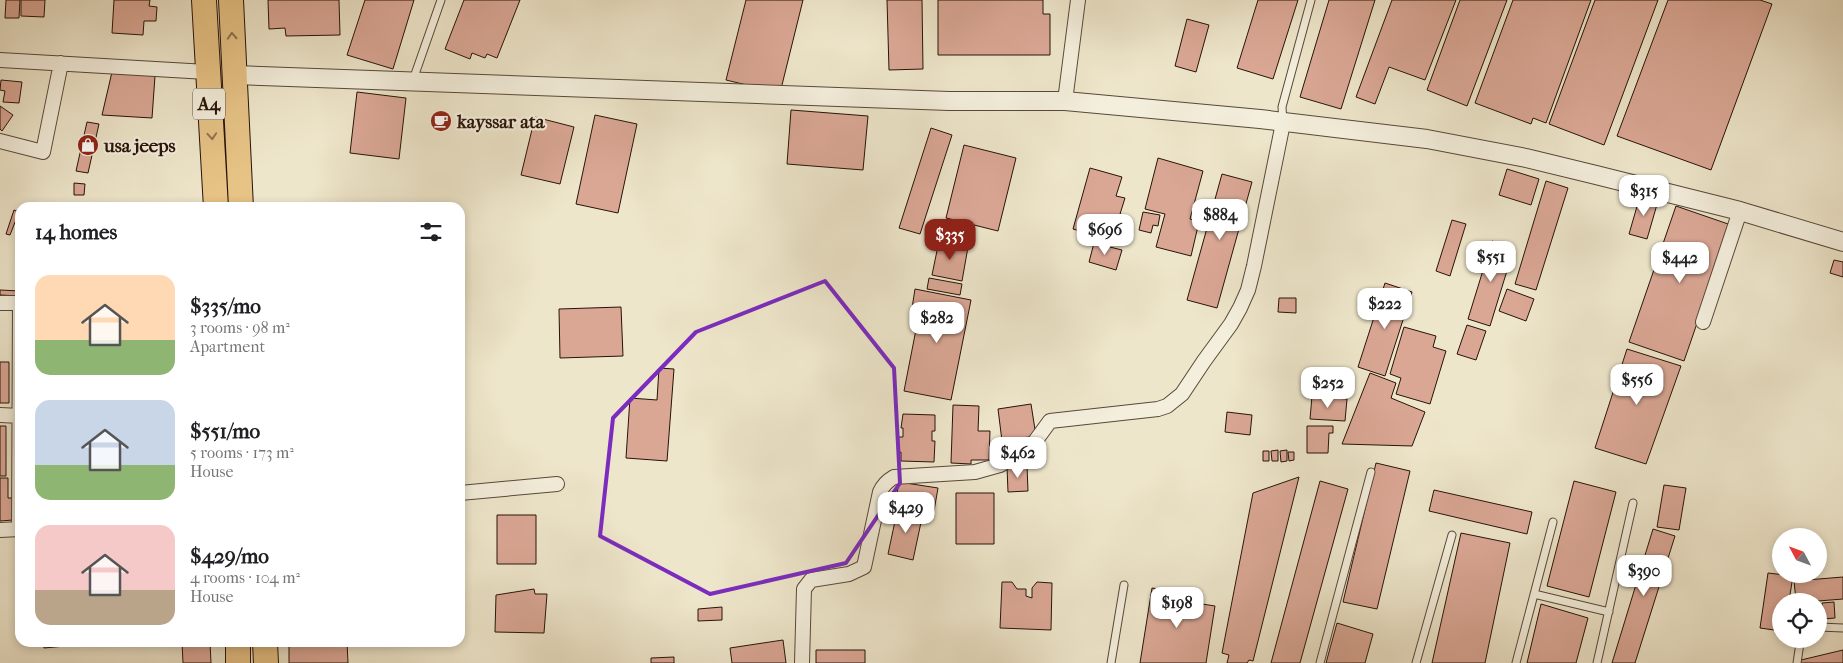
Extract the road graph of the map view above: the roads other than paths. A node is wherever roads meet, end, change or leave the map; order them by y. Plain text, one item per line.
1 (204, 0) edge
2 (230, 0) edge
3 (441, 0) edge
4 (1078, 0) edge
5 (1311, 0) edge
6 (0, 60) edge
7 (61, 63) junction
8 (207, 72) junction
9 (234, 75) junction
10 (412, 82) junction
11 (1065, 101) junction
12 (1283, 122) junction
13 (0, 141) edge
14 (216, 202) edge
15 (241, 202) edge
16 (1740, 211) junction
17 (1843, 242) edge
18 (0, 303) edge
19 (15, 303) edge
20 (1703, 322) dead end
21 (0, 415) edge
22 (15, 416) edge
23 (1371, 472) dead end
24 (557, 484) dead end
25 (465, 493) edge
26 (1633, 503) dead end
27 (1553, 522) dead end
28 (15, 529) edge
29 (0, 530) edge
30 (1452, 534) dead end
31 (1124, 586) dead end
32 (1534, 594) junction
33 (1609, 612) junction
34 (1827, 627) edge
35 (1843, 628) edge
36 (238, 647) edge
37 (265, 647) edge
38 (1799, 648) edge
39 (238, 663) edge
40 (266, 663) edge
41 (802, 663) edge
42 (1111, 663) edge
43 (1320, 663) edge
44 (1416, 663) edge
45 (1516, 663) edge
46 (1597, 663) edge
47 (1797, 663) edge

1 - 8 highway, A4
9 -> 2 highway, A4
3 - 10 lane
4 - 11 street
5 - 12 lane
6 - 7 street
7 - 8 street
7 - 13 street
8 -> 14 highway, A4
9 - 10 street
9 - 15 highway, A4
10 - 11 street
11 - 12 street
12 - 16 street
12 - 41 street
16 - 17 street
16 - 20 street
18 - 19 street
21 - 22 street
23 - 43 lane
24 - 25 street
26 - 33 lane
27 - 32 lane
28 - 29 street
30 - 44 lane
31 - 42 lane
32 - 33 lane
32 - 45 lane
33 - 46 lane
34 - 35 lane
36 - 39 highway
37 - 40 highway
38 - 47 lane

